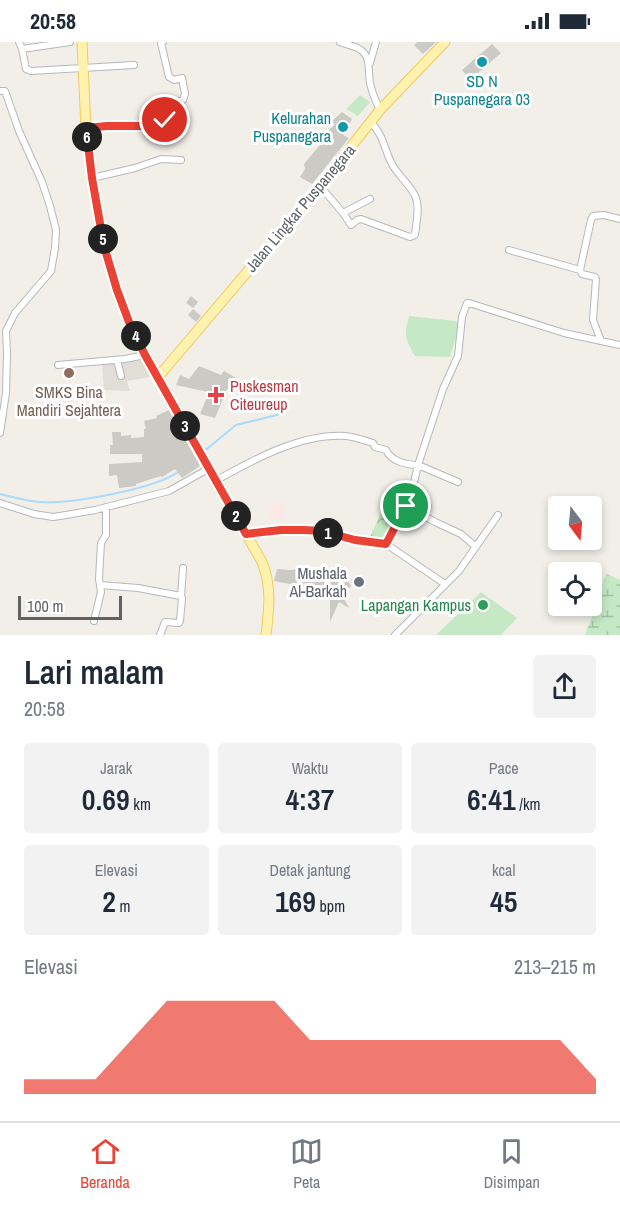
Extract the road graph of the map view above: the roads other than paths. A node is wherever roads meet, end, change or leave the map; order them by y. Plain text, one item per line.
1 (69, 42) edge
2 (82, 42) edge
3 (163, 42) edge
4 (340, 42) edge
5 (376, 42) edge
6 (445, 42) edge
7 (21, 45) edge
8 (355, 45) edge
9 (134, 65) dead end
10 (369, 67) junction
11 (83, 69) junction
12 (0, 91) edge
13 (380, 110) junction
14 (371, 122) junction
15 (86, 128) junction
16 (181, 159) dead end
17 (92, 178) junction
18 (320, 186) junction
19 (370, 199) dead end
20 (343, 213) junction
21 (620, 219) edge
22 (509, 250) dead end
23 (580, 270) junction
24 (601, 341) junction
25 (620, 345) edge
26 (145, 355) junction
27 (117, 360) junction
28 (58, 364) dead end
29 (121, 376) dead end
30 (158, 377) junction
31 (3, 392) edge
32 (0, 433) edge
33 (418, 465) junction
34 (207, 467) junction
35 (215, 481) junction
36 (458, 482) dead end
37 (0, 503) edge
38 (406, 506) junction
39 (106, 507) junction
40 (498, 515) dead end
41 (246, 534) junction
42 (386, 544) junction
43 (476, 547) junction
44 (183, 568) dead end
45 (445, 584) junction
46 (100, 585) junction
47 (181, 597) junction
48 (94, 621) dead end
49 (160, 635) edge
50 (266, 635) edge
51 (396, 635) edge

1 - 7 street
2 - 11 main road
3 - 15 street
4 - 8 street
5 - 10 street
6 - 13 main road, Jalan Lingkar Puspanegara
7 - 11 street
8 - 10 street
9 - 11 street
10 - 13 street
11 - 15 main road
12 - 31 street
13 - 14 main road, Jalan Lingkar Puspanegara
14 - 18 main road, Jalan Lingkar Puspanegara
14 - 20 street
15 - 17 main road
16 - 17 street
17 - 26 main road
18 - 20 street
18 - 30 main road, Jalan Lingkar Puspanegara
19 - 20 street
21 - 23 street
22 - 23 street
23 - 24 street
24 - 25 street
24 - 33 street
26 - 27 street
26 - 30 main road
27 - 28 street
27 - 29 street
30 - 34 main road
31 - 32 street
33 - 35 street
33 - 36 street
33 - 38 street
34 - 35 main road
34 - 39 street
35 - 41 main road
37 - 39 street
38 - 42 street
38 - 43 street
39 - 46 street
40 - 43 street
41 - 42 street
41 - 50 main road
42 - 45 street
43 - 45 street
44 - 47 street
45 - 51 street
46 - 47 street
46 - 48 street
47 - 49 street

